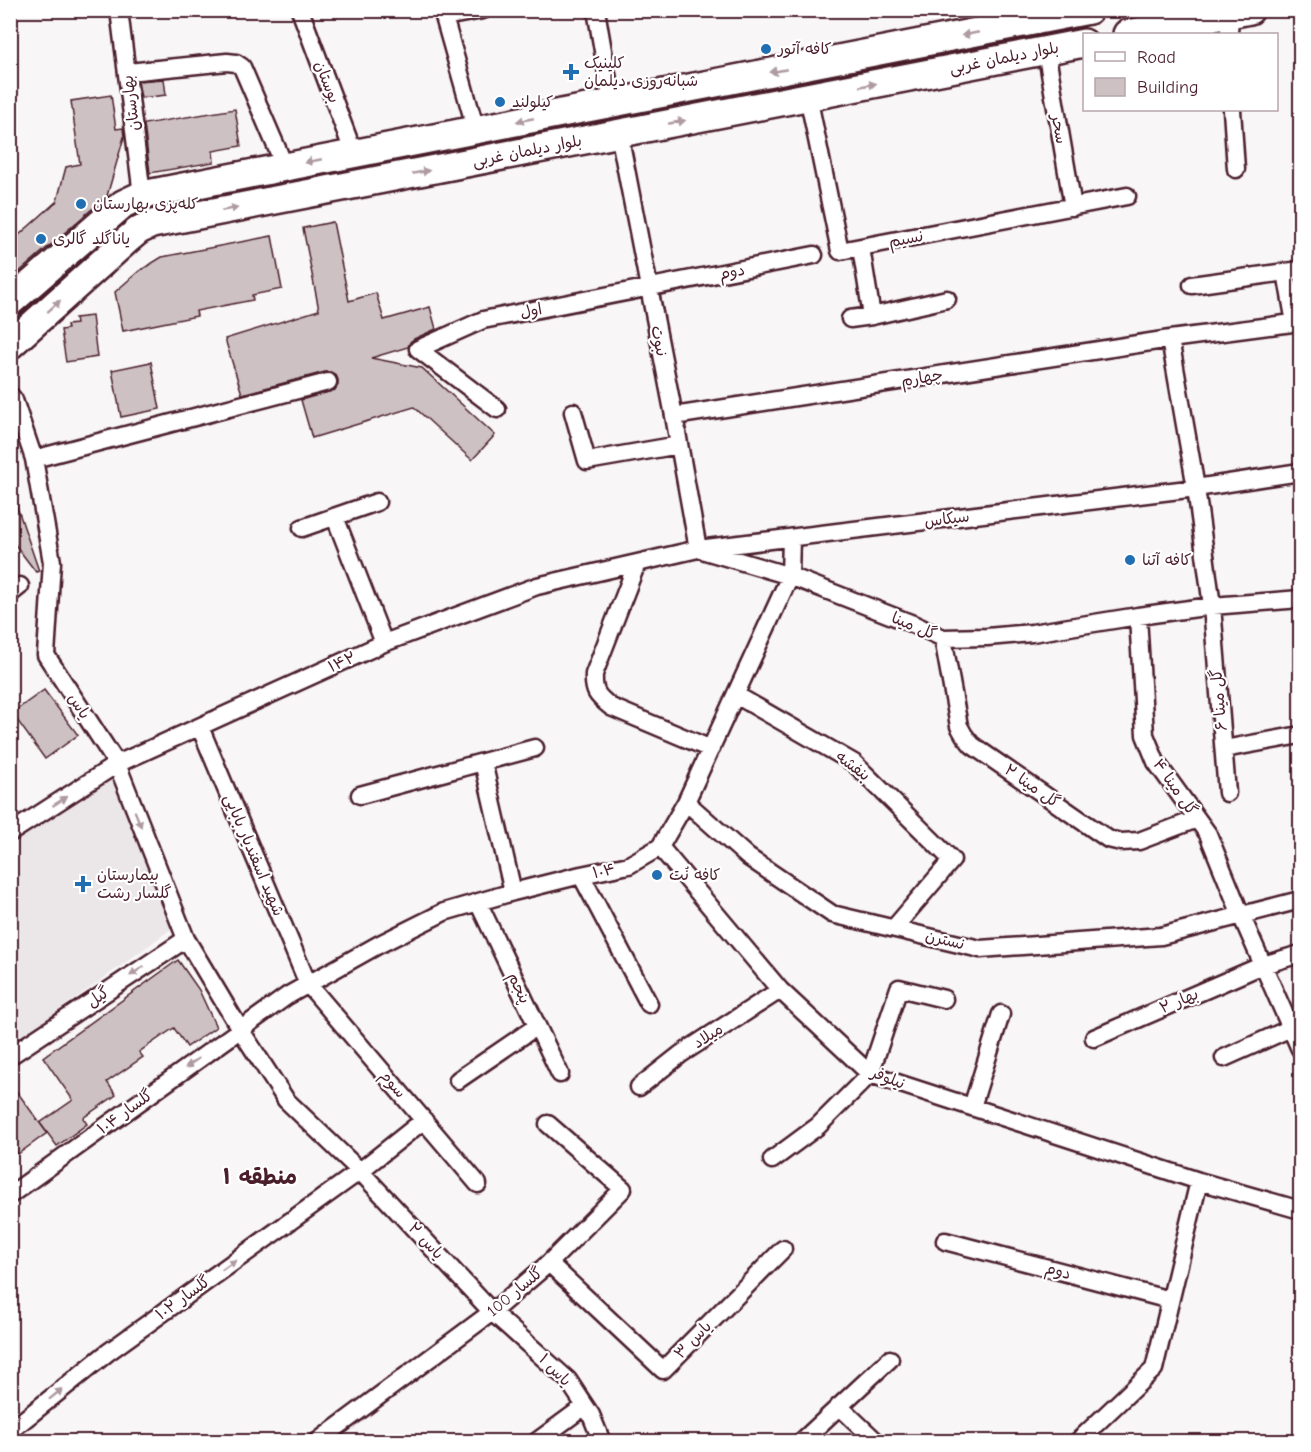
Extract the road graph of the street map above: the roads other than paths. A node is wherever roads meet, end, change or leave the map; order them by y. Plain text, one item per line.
1 (119, 10) edge
2 (483, 10) edge
3 (1089, 10) edge
4 (302, 11) edge
5 (596, 11) edge
6 (443, 14) edge
7 (1236, 20) edge
8 (1135, 33) edge
9 (1083, 43) edge
10 (906, 46) junction
11 (1046, 50) junction
12 (128, 72) junction
13 (912, 76) junction
14 (808, 96) junction
15 (612, 103) junction
16 (1232, 111) edge
17 (476, 130) junction
18 (620, 133) junction
19 (354, 153) junction
20 (285, 167) junction
21 (1236, 169) dead end
22 (142, 195) junction
23 (1127, 196) dead end
24 (1073, 207) junction
25 (861, 248) junction
26 (814, 255) dead end
27 (1293, 271) edge
28 (1192, 285) dead end
29 (649, 288) junction
30 (947, 299) dead end
31 (10, 302) edge
32 (872, 316) junction
33 (850, 319) dead end
34 (1298, 323) edge
35 (1170, 339) junction
36 (10, 345) edge
37 (328, 382) dead end
38 (10, 395) edge
39 (497, 409) dead end
40 (573, 412) dead end
41 (674, 416) junction
42 (679, 445) junction
43 (34, 459) junction
44 (1300, 472) edge
45 (1196, 488) junction
46 (376, 502) dead end
47 (335, 517) junction
48 (302, 528) dead end
49 (791, 538) junction
50 (698, 549) junction
51 (638, 563) junction
52 (790, 576) junction
53 (1300, 599) edge
54 (1212, 606) junction
55 (1138, 616) junction
56 (943, 638) junction
57 (384, 643) junction
58 (736, 696) junction
59 (201, 727) junction
60 (1300, 735) edge
61 (535, 748) dead end
62 (711, 748) junction
63 (1224, 749) junction
64 (483, 762) junction
65 (117, 764) junction
66 (1227, 794) dead end
67 (360, 795) dead end
68 (686, 802) junction
69 (1197, 819) junction
70 (10, 833) edge
71 (660, 847) junction
72 (581, 875) junction
73 (513, 892) junction
74 (1300, 900) edge
75 (478, 902) junction
76 (1241, 915) junction
77 (894, 928) junction
78 (186, 939) junction
79 (1300, 954) edge
80 (1263, 965) junction
81 (308, 984) junction
82 (780, 990) junction
83 (944, 999) dead end
84 (649, 1004) dead end
85 (1001, 1014) dead end
86 (537, 1026) junction
87 (1296, 1027) edge
88 (240, 1029) junction
89 (1094, 1038) dead end
90 (1300, 1048) edge
91 (10, 1056) edge
92 (1224, 1058) dead end
93 (560, 1074) dead end
94 (870, 1074) junction
95 (458, 1080) dead end
96 (639, 1087) dead end
97 (972, 1107) junction
98 (424, 1120) junction
99 (548, 1124) dead end
100 (772, 1161) dead end
101 (360, 1171) junction
102 (1199, 1181) junction
103 (478, 1184) dead end
104 (10, 1195) edge
105 (1300, 1210) edge
106 (945, 1241) dead end
107 (783, 1249) dead end
108 (549, 1263) junction
109 (1170, 1300) junction
110 (492, 1312) junction
111 (890, 1359) dead end
112 (585, 1406) junction
113 (839, 1406) junction
114 (10, 1431) edge
115 (317, 1442) edge
116 (536, 1442) edge
117 (602, 1442) edge
118 (801, 1442) edge
119 (877, 1442) edge
120 (1077, 1442) edge

1 - 12 street, بهارستان
2 - 6 street
3 -> 10 main road, بلوار دیلمان غربی
4 - 19 street, بوستان
5 - 15 street
6 - 17 street
7 - 8 main road
9 - 11 main road, بلوار دیلمان غربی
10 - 13 main road
10 -> 15 main road, بلوار دیلمان غربی
11 - 13 main road, بلوار دیلمان غربی
11 - 24 street, سحر
12 - 20 street
12 - 22 street, بهارستان
14 -> 13 main road, بلوار دیلمان غربی
18 -> 14 main road, بلوار دیلمان غربی
14 - 25 street, نسیم
15 -> 17 main road, بلوار دیلمان غربی
16 - 21 street
17 - 19 main road, بلوار دیلمان غربی
18 - 29 street, نبوت
36 -> 18 main road, بلوار دیلمان غربی
19 -> 20 main road, بلوار دیلمان غربی
20 - 22 main road, بلوار دیلمان غربی
22 - 31 main road, بلوار دیلمان غربی
23 - 24 street, نسیم
24 - 25 street, نسیم
25 - 32 street
26 - 29 street, دوم
27 - 28 street
27 - 34 street
29 - 39 street, اول
29 - 41 street, نبوت
30 - 32 street
32 - 33 street
34 - 35 street, چهارم
35 - 41 street, چهارم
35 - 45 street, گل مینا ۶
37 - 43 street
38 - 43 street, یاس
40 - 42 street
41 - 42 street, نبوت
42 - 50 street, نبوت
43 - 65 street, یاس
44 - 45 street, سیکاس
45 - 49 street, سیکاس
45 - 54 street, گل مینا ۶
46 - 47 street
47 - 48 street
47 - 57 street
49 - 50 street, سیکاس
49 - 52 street, ۱۰۴
50 - 51 street, ۱۴۲
50 - 52 street, گل مینا
51 - 57 street, ۱۴۲
51 - 62 street
52 - 56 street, گل مینا
52 - 58 street, ۱۰۴
53 - 54 street, گل مینا
54 - 55 street, گل مینا
54 - 63 street, گل مینا ۶
55 - 56 street, گل مینا
55 - 69 street, گل مینا ۴
56 - 69 street, گل مینا ۲
57 - 59 street, ۱۴۲
58 - 62 street, ۱۰۴
58 - 77 street, بنفشه
59 - 65 street, ۱۴۲
59 - 81 street, شهید اسفندیار بابایی
60 - 63 street
61 - 64 street
62 - 68 street, ۱۰۴
63 - 66 street, گل مینا ۶
64 - 67 street
64 - 73 street
70 -> 65 street, ۱۴۲
65 -> 78 street, یاس
68 - 71 street, ۱۰۴
68 - 77 street, نسترن
69 - 76 street, گل مینا ۴
71 - 72 street, ۱۰۴
71 - 82 street, نیلوفر
72 - 73 street, ۱۰۴
72 - 84 street
73 - 75 street, ۱۰۴
74 - 76 street, نسترن
75 - 81 street, ۱۰۴
75 - 86 street, پنجم
76 - 77 street, نسترن
76 - 80 street, گل مینا ۴
78 - 88 street
78 -> 91 street, گیل
79 - 80 street, بهار ۲
80 - 87 street, گل مینا ۴
80 - 89 street, بهار ۲
81 - 88 street, ۱۰۴
81 - 98 street, سوم
82 - 94 street, نیلوفر
82 - 96 street, میلاد
83 - 94 street
85 - 97 street
86 - 93 street, پنجم
86 - 95 street
87 - 90 street, گل مینا ۴
87 - 92 street
88 - 101 street, یاس ۲
88 -> 104 street, گلسار ۱۰۴
94 - 97 street, نیلوفر
94 - 100 street
97 - 102 street, نیلوفر
98 - 101 street, گلسار ۱۰۲
98 - 103 street, سوم
99 - 108 street, گلسار 100
101 - 110 street, یاس ۲
114 -> 101 street, گلسار ۱۰۲
102 - 105 street, نیلوفر
102 - 109 street
106 - 109 street, دوم
107 - 108 street, یاس ۳
108 - 110 street, گلسار 100
109 - 120 street
110 - 112 street, یاس ۱
110 - 115 street, گلسار 100
111 - 113 street
112 - 116 street
112 - 117 street, یاس ۱
113 - 118 street
113 - 119 street

